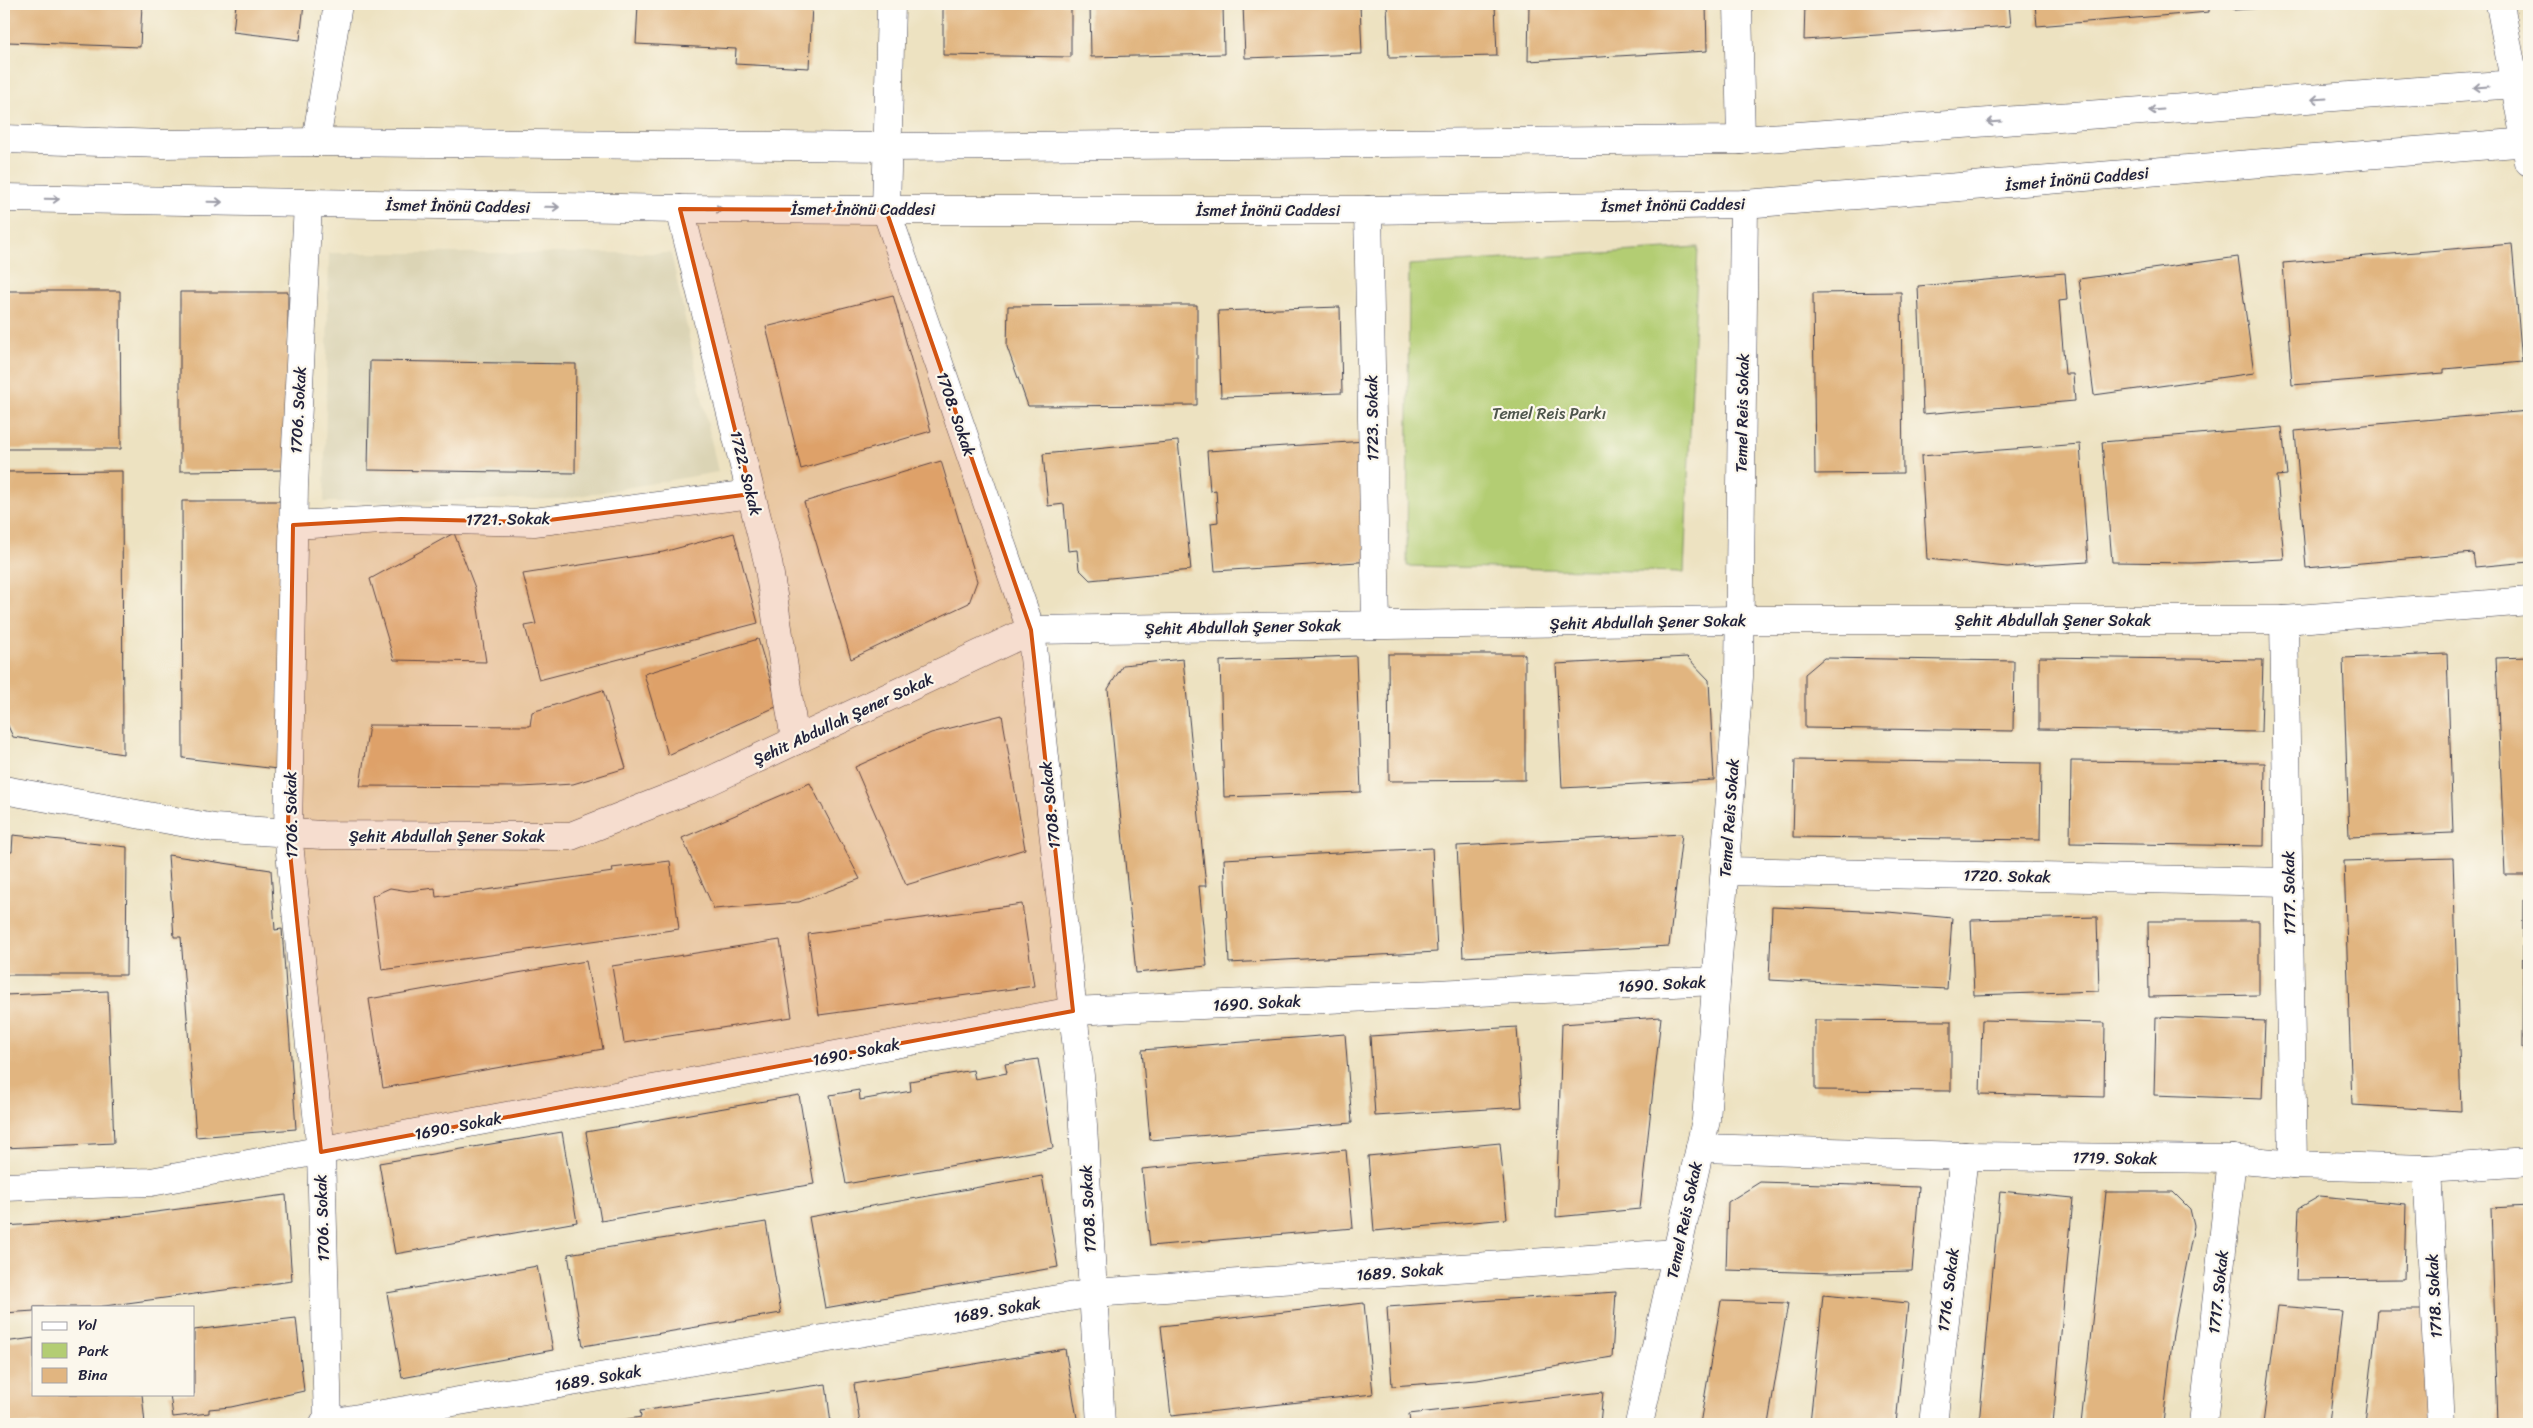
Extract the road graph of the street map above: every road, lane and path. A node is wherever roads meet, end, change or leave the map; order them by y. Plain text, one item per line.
1 (338, 4) edge
2 (890, 4) edge
3 (1738, 4) edge
4 (2500, 4) edge
5 (2522, 84) edge
6 (4, 139) edge
7 (1741, 140) junction
8 (316, 142) junction
9 (888, 147) junction
10 (2528, 149) edge
11 (4, 198) edge
12 (308, 204) junction
13 (1744, 204) junction
14 (680, 209) junction
15 (886, 210) junction
16 (1368, 210) junction
17 (751, 494) junction
18 (293, 525) junction
19 (2529, 601) edge
20 (1739, 620) junction
21 (2284, 620) junction
22 (1376, 625) junction
23 (1031, 630) junction
24 (795, 741) junction
25 (4, 790) edge
26 (288, 833) junction
27 (1725, 872) junction
28 (2288, 882) junction
29 (1716, 981) junction
30 (1073, 1011) junction
31 (1700, 1148) junction
32 (321, 1152) junction
33 (1964, 1156) junction
34 (2232, 1159) junction
35 (2529, 1162) edge
36 (2293, 1165) junction
37 (2427, 1169) junction
38 (4, 1187) edge
39 (1677, 1253) junction
40 (1093, 1294) junction
41 (327, 1424) edge
42 (1101, 1424) edge
43 (1639, 1424) edge
44 (1933, 1424) edge
45 (2203, 1424) edge
46 (2442, 1424) edge

1 - 8 street
2 - 9 street
3 - 7 street
4 - 5 street
5 -> 7 street
5 - 10 street
6 - 8 street
7 - 9 street
8 - 9 street
9 - 15 street
10 - 13 street, İsmet İnönü Caddesi
11 -> 12 street, İsmet İnönü Caddesi
12 -> 14 street, İsmet İnönü Caddesi
12 - 18 street, 1706. Sokak
13 - 16 street, İsmet İnönü Caddesi
13 - 20 street, Temel Reis Sokak
14 -> 15 street, İsmet İnönü Caddesi
14 - 17 street, 1722. Sokak
15 - 16 street, İsmet İnönü Caddesi
15 - 23 street, 1708. Sokak
16 - 22 street, 1723. Sokak
17 - 18 street, 1721. Sokak
17 - 24 street, 1722. Sokak
18 - 26 street, 1706. Sokak
19 - 21 street, Şehit Abdullah Şener Sokak
20 - 21 street, Şehit Abdullah Şener Sokak
20 - 22 street, Şehit Abdullah Şener Sokak
20 - 27 street, Temel Reis Sokak
21 - 28 street, 1717. Sokak
22 - 23 street, Şehit Abdullah Şener Sokak
23 - 24 street, Şehit Abdullah Şener Sokak
23 - 30 street, 1708. Sokak
24 - 26 street, Şehit Abdullah Şener Sokak
25 - 26 street, Şehit Abdullah Şener Sokak
26 - 32 street, 1706. Sokak
27 - 28 street, 1720. Sokak
27 - 29 street, Temel Reis Sokak
28 - 36 street, 1717. Sokak
29 - 30 street, 1690. Sokak
29 - 31 street, Temel Reis Sokak
30 - 32 street, 1690. Sokak
30 - 40 street, 1708. Sokak
31 - 33 street, 1719. Sokak
31 - 39 street, Temel Reis Sokak
32 - 38 street, 1690. Sokak
32 - 41 street, 1706. Sokak
33 - 34 street, 1719. Sokak
33 - 44 street, 1716. Sokak
34 - 36 street, 1719. Sokak
34 - 45 street, 1717. Sokak
35 - 37 street, 1719. Sokak
36 - 37 street, 1719. Sokak
37 - 46 street, 1718. Sokak
39 - 40 street, 1689. Sokak
39 - 43 street, Temel Reis Sokak
40 - 41 street, 1689. Sokak
40 - 42 street, 1708. Sokak

